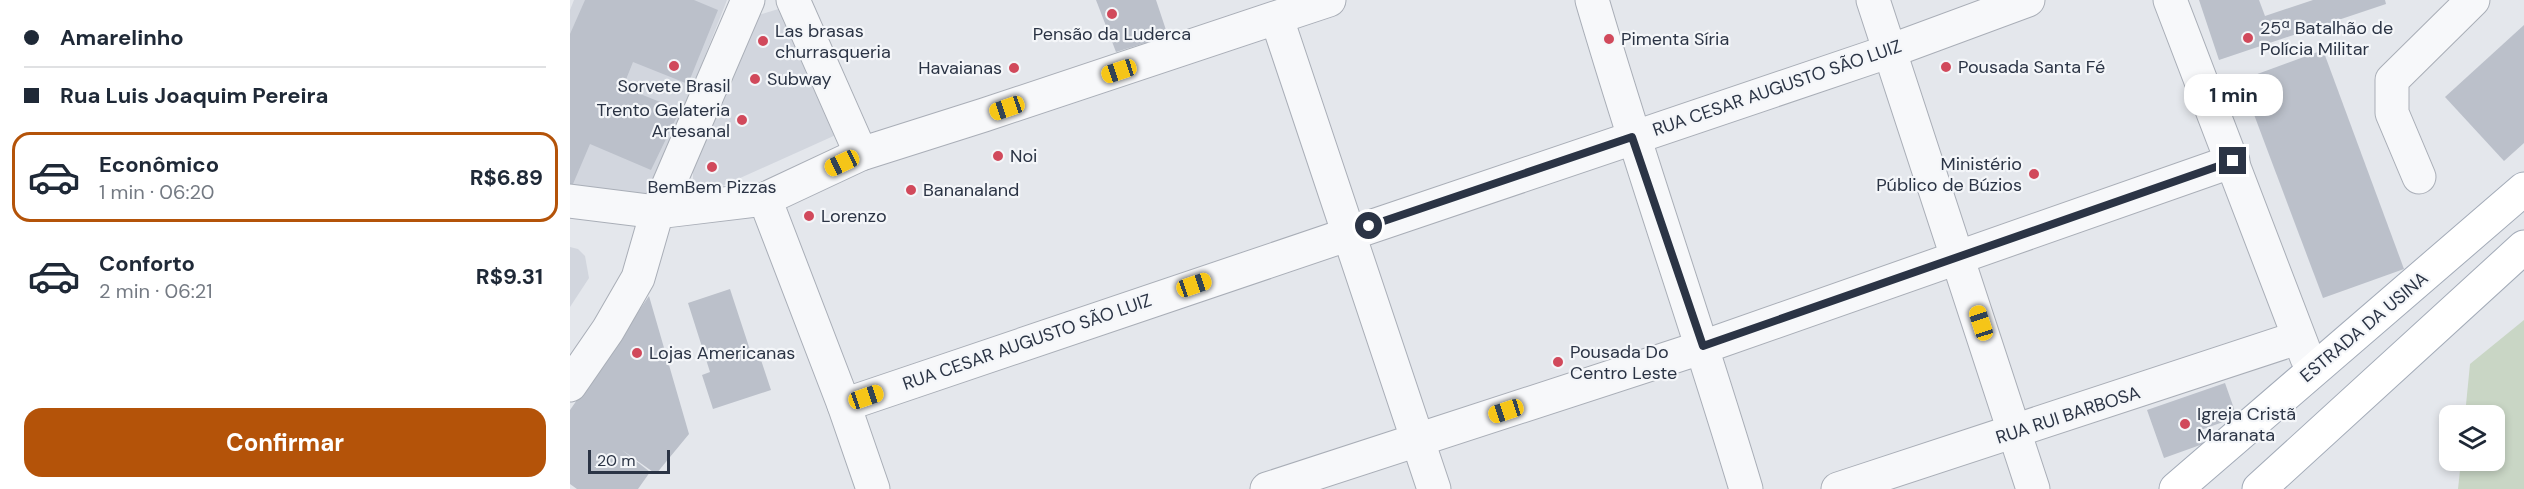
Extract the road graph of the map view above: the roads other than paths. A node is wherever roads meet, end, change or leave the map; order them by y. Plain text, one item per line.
1 (748, 0) edge
2 (793, 0) edge
3 (1329, 0) edge
4 (1592, 0) edge
5 (1873, 0) edge
6 (2028, 0) edge
7 (2170, 0) edge
8 (2473, 0) edge
9 (1276, 19) junction
10 (1890, 51) junction
11 (1632, 137) junction
12 (861, 154) junction
13 (2233, 161) junction
14 (2420, 177) dead end
15 (2524, 189) edge
16 (765, 199) junction
17 (570, 201) edge
18 (657, 212) junction
19 (1347, 233) junction
20 (2524, 247) edge
21 (1959, 257) junction
22 (2297, 338) junction
23 (1703, 346) junction
24 (2312, 371) junction
25 (570, 385) edge
26 (844, 405) junction
27 (2017, 432) junction
28 (1419, 439) junction
29 (873, 489) edge
30 (1267, 489) edge
31 (1434, 489) edge
32 (1746, 489) edge
33 (1838, 489) edge
34 (2033, 489) edge
35 (2176, 489) edge
36 (2259, 489) edge

1 - 18 street
2 - 12 street
3 - 9 street
4 - 11 street
5 - 10 street
6 - 10 street, RUA CESAR AUGUSTO SÃO LUIZ
7 - 13 street
8 - 14 street
9 - 12 street
9 - 19 street
10 - 11 street, RUA CESAR AUGUSTO SÃO LUIZ
10 - 21 street
11 - 19 street, RUA CESAR AUGUSTO SÃO LUIZ
11 - 23 street
12 - 16 street
13 - 21 street
13 - 22 street
15 - 24 main road, ESTRADA DA USINA
16 - 18 street
16 - 26 street
17 - 18 street
18 - 25 street
19 - 26 street, RUA CESAR AUGUSTO SÃO LUIZ
19 - 28 street
20 - 36 main road
21 - 23 street
21 - 27 street
22 - 24 street
22 - 27 street, RUA RUI BARBOSA
23 - 28 street
23 - 32 street
24 - 35 main road, ESTRADA DA USINA
26 - 29 street
27 - 33 street, RUA RUI BARBOSA
27 - 34 street
28 - 30 street
28 - 31 street

